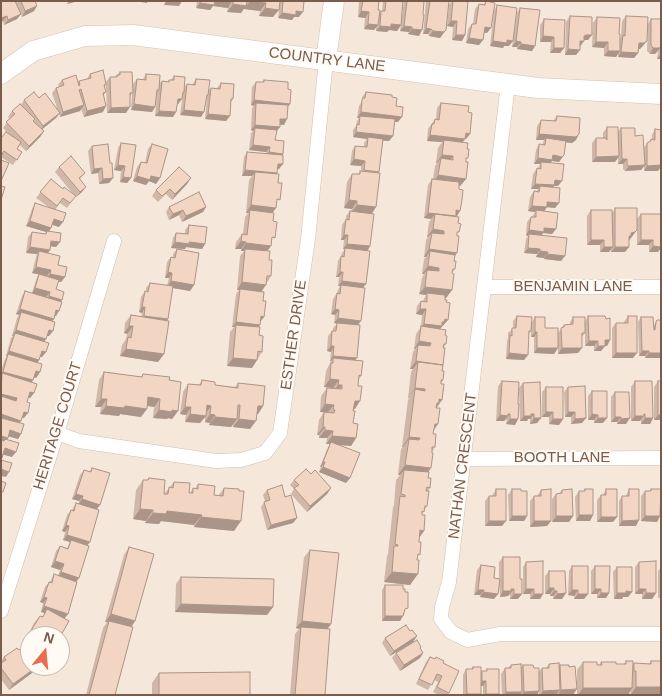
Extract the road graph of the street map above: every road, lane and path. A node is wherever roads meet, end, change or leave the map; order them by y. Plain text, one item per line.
1 (334, 1) edge
2 (326, 60) junction
3 (1, 74) edge
4 (508, 84) junction
5 (661, 94) edge
6 (114, 241) dead end
7 (661, 287) edge
8 (484, 288) junction
9 (57, 433) junction
10 (661, 458) edge
11 (464, 459) junction
12 (1, 611) edge
13 (661, 634) edge

1 - 2 street, ESTHER DRIVE
2 - 3 street, COUNTRY LANE
2 - 4 street, COUNTRY LANE
2 - 9 street, ESTHER DRIVE
4 - 5 street, COUNTRY LANE
4 - 8 street, NATHAN CRESCENT
6 - 9 street, HERITAGE COURT
7 - 8 street, BENJAMIN LANE
8 - 11 street, NATHAN CRESCENT
9 - 12 street, HERITAGE COURT
10 - 11 street, BOOTH LANE
11 - 13 street, NATHAN CRESCENT

